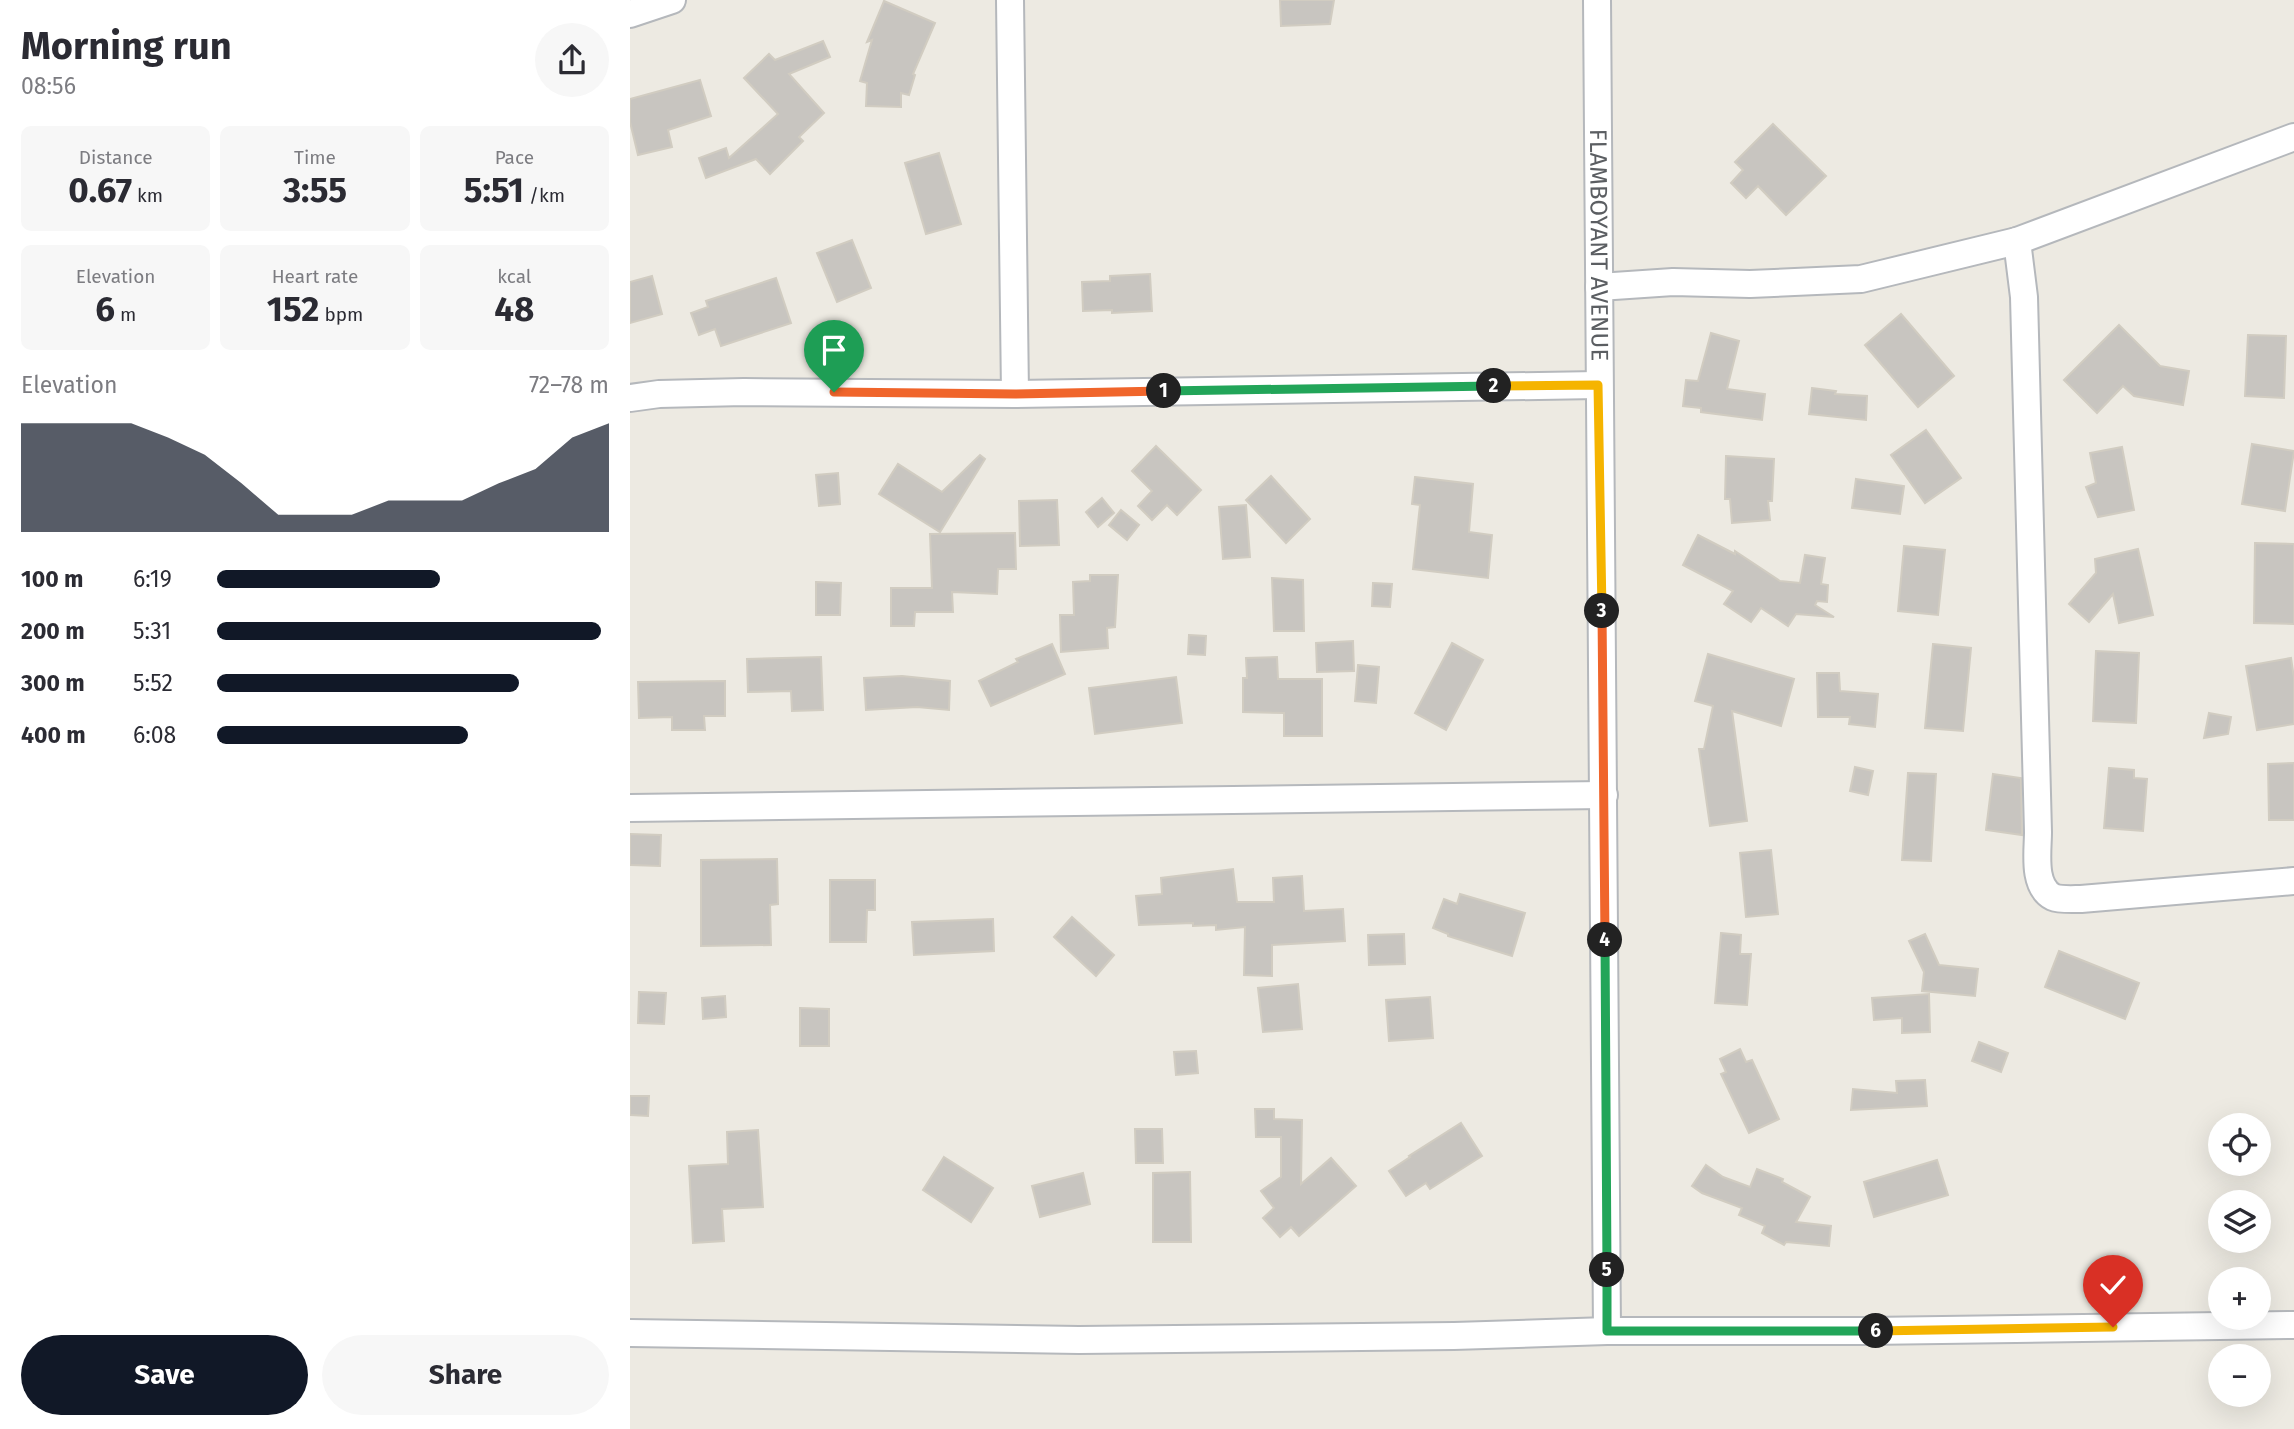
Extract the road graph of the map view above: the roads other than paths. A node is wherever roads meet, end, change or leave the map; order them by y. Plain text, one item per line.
1 (1010, 0) edge
2 (1597, 0) edge
3 (663, 1) edge
4 (630, 14) edge
5 (2294, 137) edge
6 (2017, 241) junction
7 (1599, 287) junction
8 (1598, 385) junction
9 (1015, 394) junction
10 (630, 398) edge
11 (1604, 795) junction
12 (630, 808) edge
13 (2294, 881) edge
14 (2294, 1325) edge
15 (1607, 1331) junction
16 (630, 1333) edge

1 - 9 street
2 - 7 street, FLAMBOYANT AVENUE
3 - 4 street
5 - 6 street
6 - 7 street
6 - 13 street
7 - 8 street, FLAMBOYANT AVENUE
8 - 9 street
8 - 11 street, FLAMBOYANT AVENUE
9 - 10 street
11 - 12 street
11 - 15 street, FLAMBOYANT AVENUE
14 - 15 street
15 - 16 street

